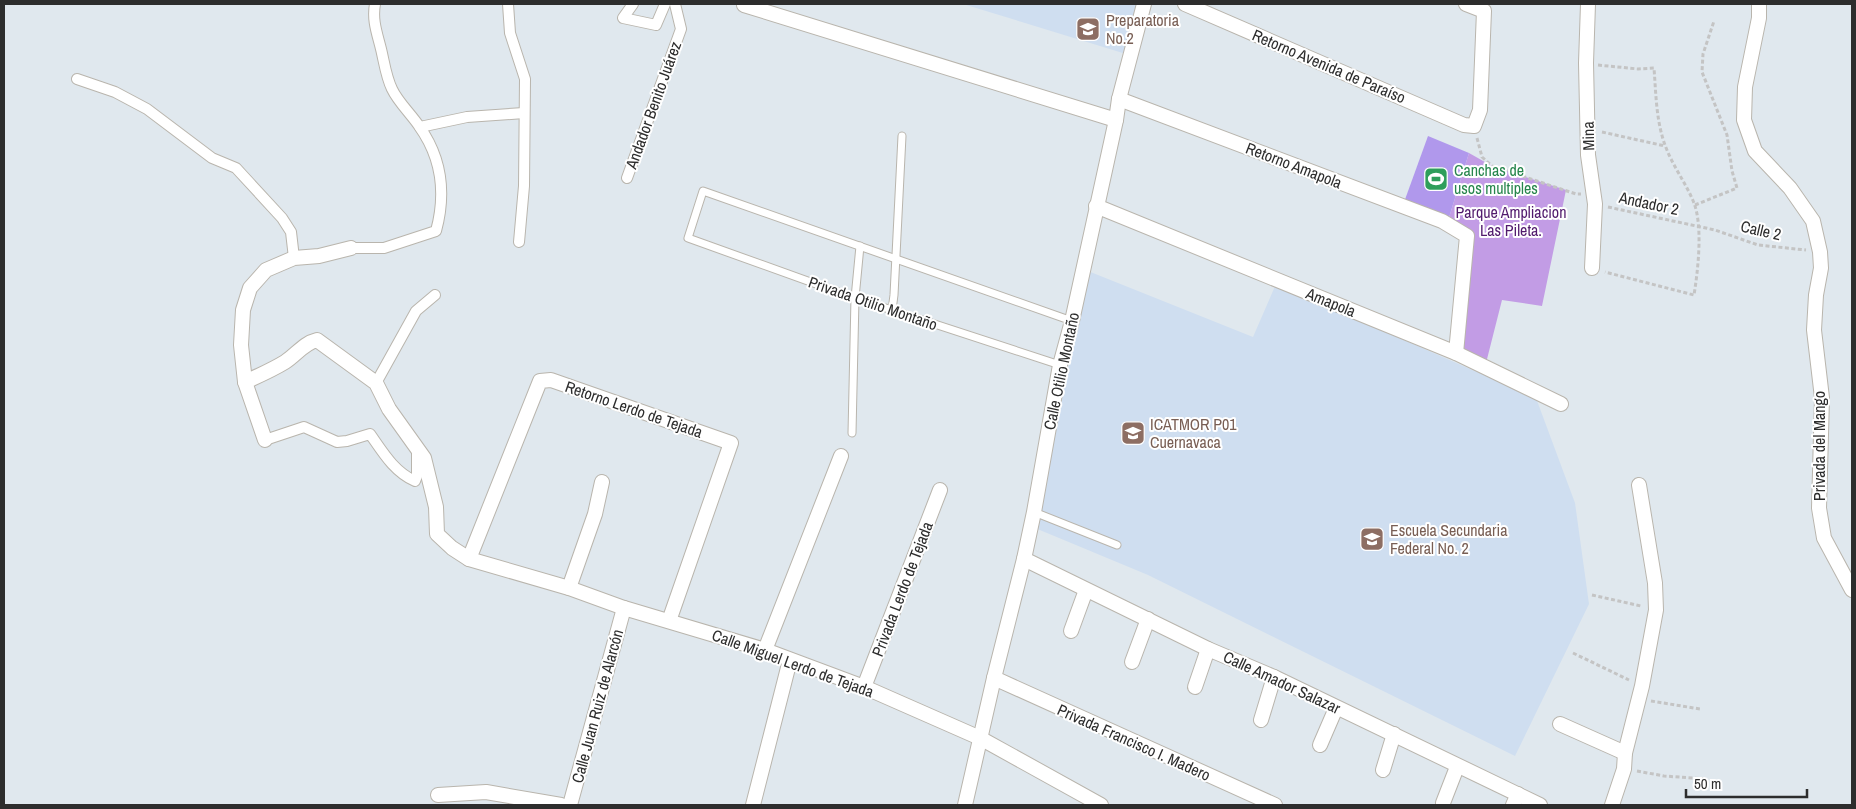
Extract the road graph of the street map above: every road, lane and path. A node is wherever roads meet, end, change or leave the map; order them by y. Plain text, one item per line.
1 (375, 4) edge
2 (508, 4) edge
3 (633, 4) edge
4 (665, 4) edge
5 (675, 4) edge
6 (743, 4) edge
7 (1144, 4) edge
8 (1185, 4) edge
9 (1466, 4) edge
10 (1588, 4) edge
11 (1759, 4) edge
12 (1714, 21) dead end
13 (1586, 63) junction
14 (77, 79) dead end
15 (1119, 99) junction
16 (524, 113) junction
17 (1116, 120) junction
18 (1474, 126) junction
19 (420, 127) junction
20 (1589, 129) junction
21 (902, 136) dead end
22 (1665, 146) junction
23 (627, 178) dead end
24 (1593, 199) junction
25 (1695, 205) junction
26 (1096, 206) junction
27 (1698, 227) junction
28 (519, 242) dead end
29 (860, 246) junction
30 (351, 248) joint
31 (1820, 252) junction
32 (294, 258) junction
33 (896, 258) junction
34 (1592, 268) joint
35 (435, 295) dead end
36 (856, 298) junction
37 (892, 310) junction
38 (1072, 321) junction
39 (1456, 353) junction
40 (1060, 365) junction
41 (245, 382) junction
42 (376, 383) junction
43 (1561, 404) dead end
44 (852, 433) dead end
45 (265, 440) joint
46 (417, 447) junction
47 (841, 456) dead end
48 (602, 482) dead end
49 (1640, 485) dead end
50 (940, 490) dead end
51 (1034, 512) junction
52 (1117, 545) dead end
53 (469, 559) junction
54 (1024, 559) junction
55 (569, 588) junction
56 (1086, 590) junction
57 (1852, 590) edge
58 (1592, 595) dead end
59 (624, 608) junction
60 (1656, 610) junction
61 (1148, 619) junction
62 (669, 620) junction
63 (1071, 632) dead end
64 (1208, 649) junction
65 (765, 650) junction
66 (1573, 653) dead end
67 (790, 660) junction
68 (1132, 662) dead end
69 (1274, 677) junction
70 (994, 678) junction
71 (864, 687) junction
72 (1195, 687) dead end
73 (1640, 692) junction
74 (1336, 708) junction
75 (1700, 709) dead end
76 (1261, 720) dead end
77 (1560, 724) dead end
78 (1394, 734) junction
79 (980, 738) junction
80 (1320, 745) dead end
81 (1625, 753) junction
82 (1457, 767) junction
83 (1624, 769) junction
84 (1383, 770) dead end
85 (1707, 779) dead end
86 (438, 795) dead end
87 (1515, 800) edge
88 (1443, 803) dead end
89 (561, 805) edge
90 (570, 805) edge
91 (753, 805) edge
92 (965, 805) edge
93 (1101, 805) edge
94 (1275, 805) edge
95 (1540, 805) edge
96 (1612, 805) edge

1 - 19 street
2 - 16 street
3 - 4 street
5 - 23 street, Andador Benito Juárez
6 - 17 street
7 - 15 street, Calle Otilio Montaño
8 - 18 street, Retorno Avenida de Paraíso
9 - 18 street
10 - 13 street, Mina
11 - 31 street, Privada del Mango
12 - 25 path
13 - 20 street, Mina
13 - 22 path
14 - 32 street
15 - 17 street, Calle Otilio Montaño
15 - 39 street, Retorno Amapola
16 - 19 street
16 - 28 street
17 - 26 street, Calle Otilio Montaño
18 - 24 path, Andador 2
19 - 30 street
20 - 22 path
20 - 24 street, Mina
21 - 33 lane
22 - 25 path
24 - 27 path, Andador 2
24 - 34 street, Mina
25 - 27 path
26 - 38 street, Calle Otilio Montaño
26 - 39 street, Amapola
27 - 31 path, Calle 2
27 - 34 path
29 - 33 lane
29 - 36 lane
29 - 36 lane, Privada Otilio Montaño
30 - 32 street
31 - 57 street, Privada del Mango
32 - 41 street
33 - 37 lane
33 - 38 lane
35 - 42 street
36 - 37 lane, Privada Otilio Montaño
36 - 44 lane
37 - 40 lane, Privada Otilio Montaño
38 - 40 street, Calle Otilio Montaño
39 - 43 street, Amapola
40 - 51 street, Calle Otilio Montaño
41 - 42 street
41 - 45 street
42 - 46 street, Calle Miguel Lerdo de Tejada
45 - 46 street
46 - 53 street, Calle Miguel Lerdo de Tejada
47 - 65 street
48 - 55 street
49 - 60 street
50 - 71 street, Privada Lerdo de Tejada
51 - 52 lane
51 - 54 street, Calle Otilio Montaño
53 - 55 street, Calle Miguel Lerdo de Tejada
53 - 62 street, Retorno Lerdo de Tejada
54 - 56 street, Calle Amador Salazar
54 - 70 street, Calle Otilio Montaño
55 - 59 street, Calle Miguel Lerdo de Tejada
56 - 61 street, Calle Amador Salazar
56 - 63 street
58 - 60 path
59 - 62 street, Calle Miguel Lerdo de Tejada
59 - 90 street, Calle Juan Ruiz de Alarcón
60 - 73 street
61 - 64 street, Calle Amador Salazar
61 - 68 street
62 - 65 street, Calle Miguel Lerdo de Tejada
64 - 69 street, Calle Amador Salazar
64 - 72 street
65 - 67 street, Calle Miguel Lerdo de Tejada
66 - 73 path
67 - 71 street, Calle Miguel Lerdo de Tejada
67 - 91 street
69 - 74 street, Calle Amador Salazar
69 - 76 street
70 - 79 street, Calle Otilio Montaño
70 - 94 street, Privada Francisco I. Madero
71 - 79 street, Calle Miguel Lerdo de Tejada
73 - 75 path
73 - 81 street
74 - 78 street, Calle Amador Salazar
74 - 80 street
77 - 81 street
78 - 82 street, Calle Amador Salazar
78 - 84 street
79 - 92 street, Calle Otilio Montaño
79 - 93 street, Calle Miguel Lerdo de Tejada
81 - 83 street
82 - 87 street, Calle Amador Salazar
82 - 88 street
83 - 85 path
83 - 96 street
86 - 89 street
87 - 95 street, Calle Amador Salazar

